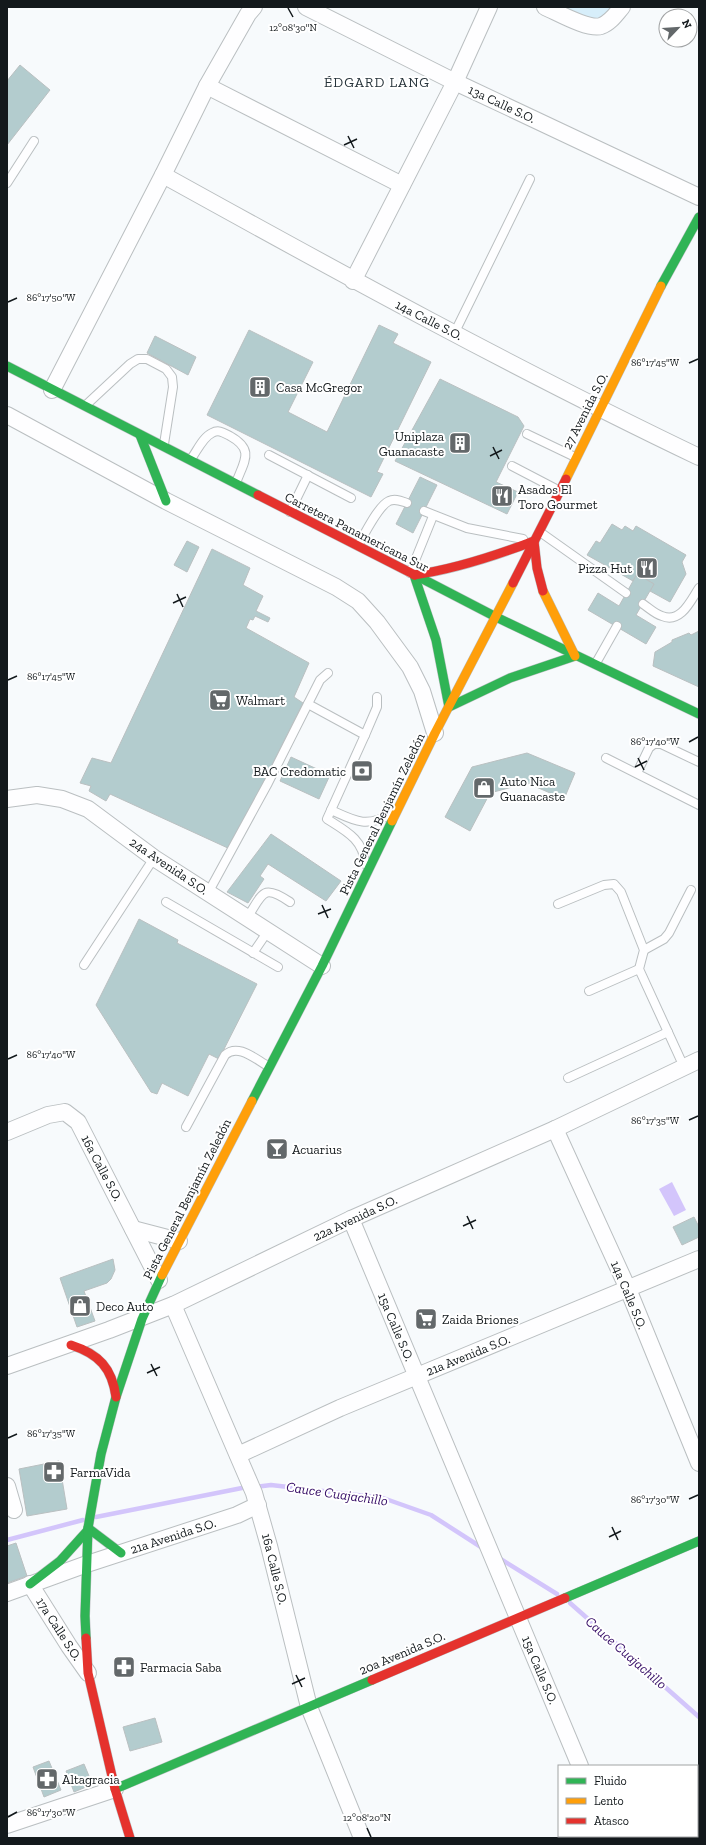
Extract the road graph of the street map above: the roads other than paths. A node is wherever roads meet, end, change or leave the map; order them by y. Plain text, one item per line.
1 (254, 7) edge
2 (306, 7) edge
3 (489, 7) edge
4 (545, 7) edge
5 (622, 7) edge
6 (455, 82) junction
7 (207, 86) junction
8 (34, 141) dead end
9 (163, 175) junction
10 (530, 179) dead end
11 (7, 183) edge
12 (402, 185) junction
13 (699, 197) edge
14 (699, 217) edge
15 (354, 281) junction
16 (454, 334) junction
17 (7, 366) edge
18 (52, 390) junction
19 (84, 406) junction
20 (600, 410) junction
21 (7, 415) edge
22 (527, 434) dead end
23 (140, 435) junction
24 (163, 447) junction
25 (269, 455) dead end
26 (576, 457) junction
27 (699, 457) edge
28 (190, 461) junction
29 (512, 466) dead end
30 (308, 476) junction
31 (235, 484) junction
32 (559, 490) junction
33 (351, 498) dead end
34 (166, 501) junction
35 (407, 503) dead end
36 (424, 511) dead end
37 (290, 512) junction
38 (433, 516) junction
39 (539, 531) junction
40 (534, 541) junction
41 (357, 547) junction
42 (412, 574) junction
43 (699, 588) edge
44 (626, 593) dead end
45 (643, 604) dead end
46 (496, 618) junction
47 (617, 626) dead end
48 (575, 656) junction
49 (595, 666) junction
50 (328, 673) dead end
51 (377, 697) dead end
52 (308, 704) junction
53 (449, 707) junction
54 (699, 714) edge
55 (435, 733) junction
56 (365, 735) junction
57 (606, 758) dead end
58 (699, 762) edge
59 (637, 774) junction
60 (7, 799) edge
61 (699, 804) edge
62 (331, 810) junction
63 (399, 810) junction
64 (154, 858) junction
65 (365, 879) junction
66 (691, 890) dead end
67 (208, 893) junction
68 (166, 902) dead end
69 (290, 902) dead end
70 (558, 904) dead end
71 (247, 918) junction
72 (268, 931) junction
73 (644, 950) junction
74 (253, 953) junction
75 (84, 965) dead end
76 (322, 966) junction
77 (278, 967) dead end
78 (639, 969) junction
79 (589, 991) dead end
80 (668, 1032) junction
81 (699, 1060) edge
82 (269, 1067) junction
83 (684, 1067) junction
84 (568, 1078) dead end
85 (186, 1127) dead end
86 (555, 1129) junction
87 (7, 1132) edge
88 (351, 1219) junction
89 (133, 1228) junction
90 (179, 1241) junction
91 (699, 1259) edge
92 (159, 1280) junction
93 (628, 1289) junction
94 (173, 1305) junction
95 (142, 1318) junction
96 (71, 1344) junction
97 (7, 1366) edge
98 (416, 1376) junction
99 (116, 1397) junction
100 (238, 1455) junction
101 (699, 1463) edge
102 (7, 1486) edge
103 (256, 1499) junction
104 (14, 1510) dead end
105 (88, 1528) junction
106 (699, 1541) edge
107 (120, 1553) junction
108 (87, 1564) junction
109 (30, 1584) junction
110 (7, 1593) edge
111 (518, 1618) junction
112 (88, 1673) junction
113 (309, 1707) junction
114 (580, 1765) edge
115 (115, 1789) junction
116 (7, 1825) edge
117 (130, 1838) edge
118 (362, 1838) edge

1 - 7 street
2 - 6 street, 13a Calle S.O.
3 - 6 street
4 - 5 street
6 - 12 street
6 - 13 street, 13a Calle S.O.
7 - 9 street
7 - 12 street
8 - 11 lane
9 - 15 street, 14a Calle S.O.
9 - 18 street
10 - 16 lane
12 - 15 street
14 - 20 main road, 27 Avenida S.O.
15 - 16 street, 14a Calle S.O.
16 - 20 street, 14a Calle S.O.
17 - 18 main road, Carretera Panamericana Sur
18 - 19 main road, Carretera Panamericana Sur
19 - 23 main road, Carretera Panamericana Sur
19 - 24 lane
20 - 26 main road, 27 Avenida S.O.
20 - 27 street, 14a Calle S.O.
21 - 34 street
22 - 26 lane
23 - 24 main road, Carretera Panamericana Sur
23 - 34 main road
24 - 28 main road, Carretera Panamericana Sur
25 - 30 lane
26 - 32 main road, 27 Avenida S.O.
28 - 31 main road, Carretera Panamericana Sur
28 - 31 lane
29 - 32 lane
30 - 33 lane
30 - 37 lane
31 - 37 main road, Carretera Panamericana Sur
32 - 39 main road, 27 Avenida S.O.
34 - 55 street
35 - 41 lane
36 - 38 lane
37 - 41 main road, Carretera Panamericana Sur
38 - 40 lane
38 - 42 lane
39 - 40 main road, 27 Avenida S.O.
39 - 44 lane
40 - 42 main road
40 - 46 main road, 27 Avenida S.O.
40 - 48 main road
41 - 42 main road, Carretera Panamericana Sur
42 - 46 main road, Carretera Panamericana Sur
42 - 53 main road
43 - 45 lane
46 - 48 main road, Carretera Panamericana Sur
46 - 53 main road, Pista General Benjamín Zeledón
47 - 49 lane
48 - 49 main road, Carretera Panamericana Sur
48 - 53 main road
49 - 54 main road, Carretera Panamericana Sur
50 - 52 lane
51 - 56 lane
52 - 56 lane
52 - 67 lane
53 - 55 main road, Pista General Benjamín Zeledón
55 - 63 main road, Pista General Benjamín Zeledón
56 - 62 lane
57 - 59 lane
58 - 59 lane
59 - 61 lane
60 - 64 street, 24a Avenida S.O.
62 - 63 lane
62 - 65 lane
63 - 65 main road, Pista General Benjamín Zeledón
64 - 67 street, 24a Avenida S.O.
64 - 75 lane
65 - 76 main road, Pista General Benjamín Zeledón
66 - 73 lane
67 - 71 street, 24a Avenida S.O.
68 - 74 lane
69 - 71 lane
70 - 73 lane
71 - 72 street, 24a Avenida S.O.
72 - 74 lane
72 - 76 street, 24a Avenida S.O.
73 - 78 lane
74 - 77 lane
76 - 82 main road, Pista General Benjamín Zeledón
78 - 79 lane
78 - 80 lane
80 - 83 lane
80 - 84 lane
81 - 83 street, 22a Avenida S.O.
82 - 85 lane
82 - 90 main road, Pista General Benjamín Zeledón
83 - 86 street, 22a Avenida S.O.
86 - 88 street, 22a Avenida S.O.
86 - 93 street, 14a Calle S.O.
87 - 89 street, 16a Calle S.O.
88 - 94 street, 22a Avenida S.O.
88 - 98 street, 15a Calle S.O.
89 - 90 street
89 - 92 street, 16a Calle S.O.
90 - 92 main road, Pista General Benjamín Zeledón
91 - 93 street, 21a Avenida S.O.
92 - 95 main road, Pista General Benjamín Zeledón
93 - 98 street, 21a Avenida S.O.
93 - 101 street, 14a Calle S.O.
94 - 95 street, 22a Avenida S.O.
94 - 100 street, 16a Calle S.O.
95 - 96 street, 22a Avenida S.O.
95 - 99 main road, Pista General Benjamín Zeledón
96 - 97 street, 22a Avenida S.O.
96 - 99 main road
98 - 100 street, 21a Avenida S.O.
98 - 111 street, 15a Calle S.O.
99 - 105 main road, Pista General Benjamín Zeledón
100 - 103 street, 16a Calle S.O.
102 - 104 street
103 - 107 street, 21a Avenida S.O.
103 - 113 street, 16a Calle S.O.
105 - 107 main road
105 - 108 main road, Pista General Benjamín Zeledón
105 - 109 main road
106 - 111 main road, 20a Avenida S.O.
107 - 108 street, 21a Avenida S.O.
108 - 109 street, 21a Avenida S.O.
108 - 112 main road, Pista General Benjamín Zeledón
109 - 110 street, 21a Avenida S.O.
109 - 112 street, 17a Calle S.O.
111 - 113 main road, 20a Avenida S.O.
111 - 114 street, 15a Calle S.O.
112 - 115 main road, Pista General Benjamín Zeledón
113 - 115 main road, 20a Avenida S.O.
113 - 118 street, 16a Calle S.O.
115 - 116 street
115 - 117 main road, Pista General Benjamín Zeledón

